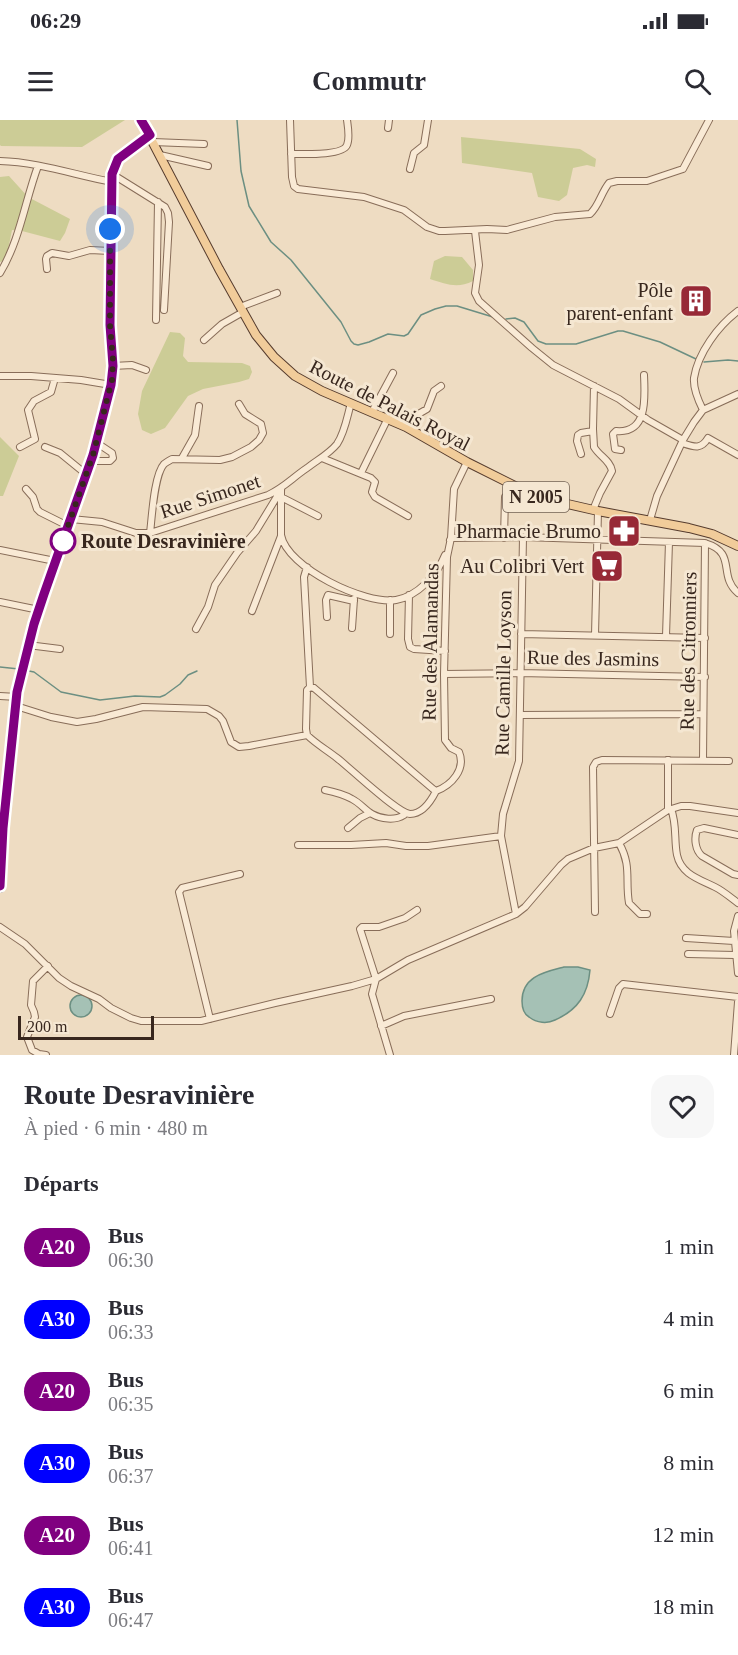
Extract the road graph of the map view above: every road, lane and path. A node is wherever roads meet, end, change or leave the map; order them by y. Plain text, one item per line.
1 (141, 120) edge
2 (290, 120) edge
3 (346, 120) edge
4 (389, 120) edge
5 (428, 120) edge
6 (709, 120) edge
7 (388, 128) dead end
8 (151, 138) junction
9 (204, 144) dead end
10 (291, 154) junction
11 (160, 155) junction
12 (0, 161) edge
13 (38, 166) junction
14 (208, 166) dead end
15 (410, 169) dead end
16 (112, 178) junction
17 (158, 202) junction
18 (475, 231) junction
19 (110, 250) junction
20 (47, 269) dead end
21 (0, 273) edge
22 (277, 293) dead end
23 (242, 309) junction
24 (164, 310) dead end
25 (738, 311) edge
26 (156, 320) dead end
27 (204, 340) dead end
28 (113, 366) junction
29 (146, 370) dead end
30 (393, 373) dead end
31 (644, 375) dead end
32 (0, 376) edge
33 (55, 378) junction
34 (111, 385) junction
35 (441, 386) dead end
36 (594, 386) junction
37 (738, 394) edge
38 (351, 403) junction
39 (239, 405) dead end
40 (199, 406) dead end
41 (703, 410) junction
42 (372, 412) junction
43 (642, 416) junction
44 (388, 418) junction
45 (407, 428) junction
46 (593, 431) junction
47 (683, 441) junction
48 (97, 442) junction
49 (20, 447) dead end
50 (45, 447) dead end
51 (621, 450) dead end
52 (581, 454) dead end
53 (738, 455) edge
54 (182, 458) junction
55 (322, 458) junction
56 (91, 461) junction
57 (467, 462) junction
58 (361, 473) junction
59 (87, 475) junction
60 (27, 489) dead end
61 (281, 493) junction
62 (505, 497) dead end
63 (596, 511) junction
64 (318, 516) dead end
65 (408, 516) dead end
66 (650, 520) junction
67 (70, 522) junction
68 (150, 533) junction
69 (281, 535) junction
70 (523, 537) junction
71 (451, 538) junction
72 (504, 538) junction
73 (597, 539) junction
74 (669, 542) junction
75 (705, 543) junction
76 (738, 546) edge
77 (0, 550) edge
78 (55, 561) junction
79 (307, 567) junction
80 (355, 593) junction
81 (738, 594) edge
82 (409, 595) junction
83 (390, 600) junction
84 (354, 601) junction
85 (0, 602) edge
86 (39, 610) junction
87 (252, 611) dead end
88 (327, 617) dead end
89 (352, 628) dead end
90 (196, 629) dead end
91 (390, 634) dead end
92 (521, 634) junction
93 (595, 635) junction
94 (666, 636) junction
95 (705, 638) junction
96 (28, 645) junction
97 (60, 649) dead end
98 (445, 651) junction
99 (520, 673) junction
100 (444, 674) junction
101 (705, 677) junction
102 (312, 687) junction
103 (0, 696) edge
104 (16, 701) junction
105 (703, 714) junction
106 (520, 715) junction
107 (307, 735) junction
108 (668, 760) junction
109 (703, 760) junction
110 (729, 760) dead end
111 (0, 766) edge
112 (10, 766) junction
113 (325, 790) dead end
114 (436, 791) junction
115 (670, 809) junction
116 (370, 813) junction
117 (404, 813) junction
118 (738, 813) edge
119 (348, 828) dead end
120 (738, 835) edge
121 (501, 836) junction
122 (620, 843) junction
123 (298, 845) dead end
124 (594, 848) junction
125 (1, 854) edge
126 (240, 874) dead end
127 (738, 874) edge
128 (0, 888) edge
129 (738, 903) edge
130 (417, 910) dead end
131 (595, 912) dead end
132 (516, 914) junction
133 (647, 914) dead end
134 (738, 916) edge
135 (0, 927) edge
136 (686, 938) dead end
137 (734, 941) junction
138 (688, 954) dead end
139 (735, 955) junction
140 (48, 966) junction
141 (738, 973) edge
142 (376, 979) junction
143 (738, 997) edge
144 (491, 999) dead end
145 (738, 1002) edge
146 (610, 1014) dead end
147 (210, 1019) junction
148 (381, 1026) junction
149 (46, 1055) edge
150 (390, 1055) edge
151 (734, 1055) edge

1 - 8 main road, N 2005
2 - 10 street
3 - 10 street
4 - 7 street
5 - 15 street
6 - 18 street
8 - 9 street
8 - 11 main road, Route de Palais Royal / N 2005
8 - 16 main road
10 - 18 street
11 - 14 street
11 - 23 main road, Route de Palais Royal / N 2005
12 - 13 street
13 - 16 street
13 - 21 street
16 - 17 street
16 - 19 main road
17 - 24 street
17 - 26 street
18 - 36 street
19 - 20 street
19 - 28 main road
22 - 23 street
23 - 27 street
23 - 38 main road, Route de Palais Royal / N 2005
25 - 41 street
28 - 29 street
28 - 34 main road
30 - 42 street
31 - 43 street
32 - 33 street
33 - 34 street
33 - 49 street
34 - 48 main road
35 - 45 street
36 - 43 street
36 - 46 street
37 - 41 street
38 - 42 main road, Route de Palais Royal / N 2005
38 - 55 street, Rue Simonet
39 - 54 street
40 - 54 street
41 - 47 street
42 - 44 main road, Route de Palais Royal / N 2005
43 - 47 street
43 - 51 street
44 - 45 main road, Route de Palais Royal / N 2005
44 - 58 street
45 - 57 main road, Route de Palais Royal / N 2005
46 - 52 street
46 - 63 street
47 - 53 street
47 - 66 street
48 - 56 main road
48 - 56 street
50 - 59 street
54 - 68 street
55 - 58 street
55 - 61 street, Rue Simonet
56 - 59 main road
57 - 63 main road, Route de Palais Royal / N 2005
57 - 71 street, Rue des Alamandas
58 - 65 street
59 - 67 main road
60 - 67 street
61 - 64 street
61 - 68 street, Rue Simonet
61 - 69 street
61 - 90 street
62 - 72 street
63 - 66 main road, Route de Palais Royal / N 2005
63 - 73 street
66 - 76 main road, Route de Palais Royal / N 2005
67 - 68 street, Rue Simonet
67 - 78 main road
69 - 79 street
69 - 87 street
70 - 72 street
70 - 73 street
70 - 92 street, Rue Camille Loyson
71 - 72 street
71 - 82 street
71 - 98 street, Rue des Alamandas
73 - 74 street
73 - 93 street
74 - 75 street
74 - 94 street
75 - 81 street
75 - 95 street, Rue des Citronniers
77 - 78 street
78 - 86 main road
79 - 80 street
79 - 102 street
80 - 83 street
80 - 84 street
82 - 83 street
82 - 98 street
83 - 91 street
84 - 88 street
84 - 89 street
85 - 86 street
86 - 96 main road
92 - 93 street
92 - 99 street, Rue Camille Loyson
93 - 94 street
94 - 95 street
95 - 101 street, Rue des Citronniers
96 - 97 street
96 - 104 main road
98 - 100 street, Rue des Alamandas
99 - 100 street, Rue des Jasmins
99 - 101 street, Rue des Jasmins
99 - 106 street, Rue Camille Loyson
100 - 114 street, Rue des Alamandas
101 - 105 street, Rue des Citronniers
102 - 107 street
102 - 114 street
103 - 104 street
104 - 107 street
104 - 112 main road
105 - 106 street
105 - 109 street, Rue des Citronniers
106 - 121 street, Rue Camille Loyson
107 - 117 street
108 - 109 street
108 - 115 street
108 - 124 street
109 - 110 street
111 - 112 street
112 - 125 main road
113 - 116 street
114 - 117 street
115 - 118 street
115 - 122 street
115 - 129 street
116 - 117 street
116 - 119 street
120 - 127 street
121 - 123 street
121 - 132 street, Rue Camille Loyson
122 - 124 street
122 - 133 street
124 - 131 street
124 - 132 street
125 - 128 main road
126 - 147 street
130 - 142 street
132 - 142 street
134 - 137 street
135 - 140 street
136 - 137 street
137 - 139 street
138 - 139 street
139 - 141 street
140 - 147 street
140 - 149 street
142 - 147 street
142 - 148 street
143 - 146 street
144 - 148 street
145 - 151 street
148 - 150 street

